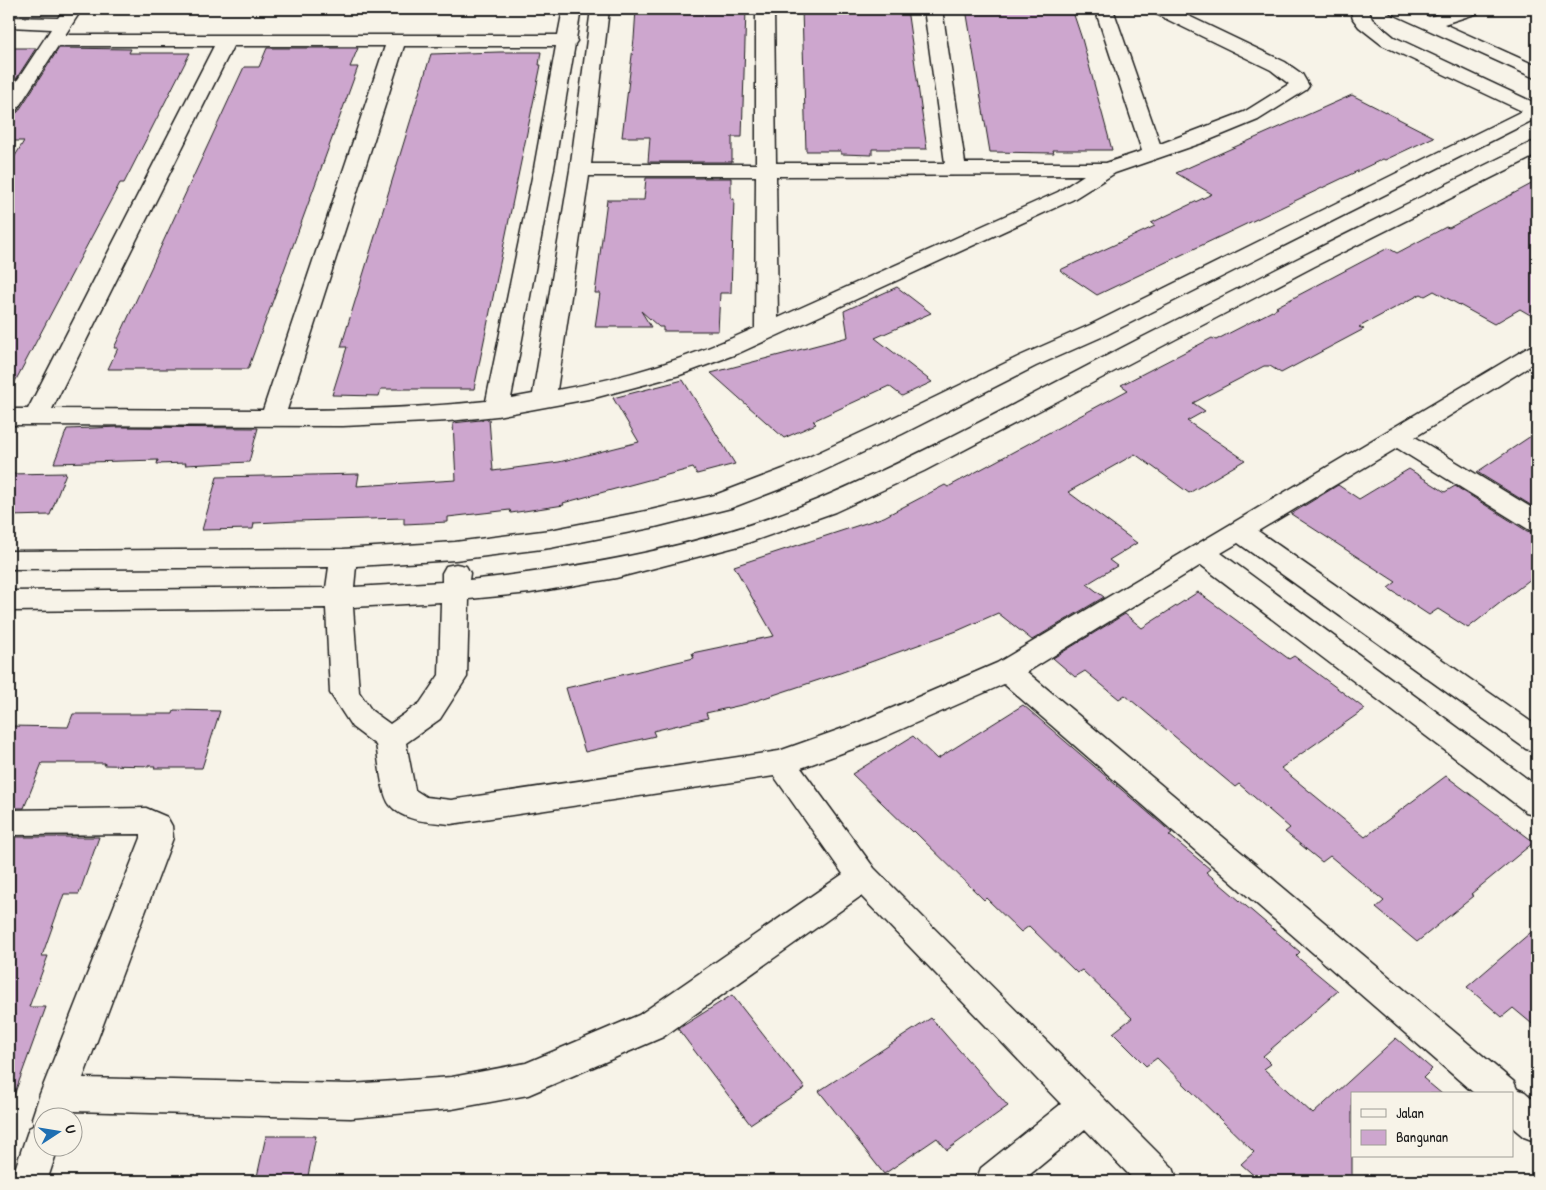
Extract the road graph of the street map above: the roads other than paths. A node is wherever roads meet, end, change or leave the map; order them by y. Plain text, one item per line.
1 (572, 9) edge
2 (600, 9) edge
3 (765, 9) edge
4 (933, 9) edge
5 (1104, 9) edge
6 (1160, 9) edge
7 (1359, 9) edge
8 (1397, 9) edge
9 (1472, 9) edge
10 (68, 16) edge
11 (9, 22) edge
12 (1428, 23) junction
13 (52, 40) junction
14 (226, 41) junction
15 (396, 41) junction
16 (568, 41) junction
17 (1537, 72) edge
18 (9, 108) edge
19 (1537, 111) edge
20 (1537, 147) edge
21 (1153, 154) junction
22 (956, 169) junction
23 (1108, 169) junction
24 (580, 170) junction
25 (766, 170) junction
26 (767, 330) junction
27 (1098, 330) junction
28 (1134, 352) junction
29 (1537, 352) edge
30 (544, 399) junction
31 (497, 408) junction
32 (9, 417) edge
33 (36, 417) junction
34 (273, 417) junction
35 (1397, 437) junction
36 (1537, 523) edge
37 (1239, 530) junction
38 (455, 551) junction
39 (1202, 552) junction
40 (342, 558) junction
41 (9, 560) edge
42 (456, 591) junction
43 (339, 598) junction
44 (9, 600) edge
45 (1006, 672) junction
46 (390, 739) junction
47 (1537, 741) edge
48 (781, 763) junction
49 (1537, 803) edge
50 (9, 822) edge
51 (863, 877) junction
52 (1499, 1092) edge
53 (54, 1106) edge
54 (1514, 1106) edge
55 (1085, 1107) junction
56 (1537, 1125) edge
57 (36, 1158) edge
58 (29, 1181) edge
59 (994, 1181) edge
60 (1160, 1181) edge

1 - 16 street
2 - 24 street
3 - 25 street
4 - 22 street
5 - 21 street
6 - 21 street
7 - 19 street
8 - 12 street
9 - 12 street
10 - 11 street
10 - 13 street
12 - 17 street
13 - 14 street
13 - 18 street
14 - 15 street
14 - 33 street
15 - 16 street
15 - 34 street
16 - 31 street
19 - 27 street
20 - 28 street
21 - 23 street
22 - 23 street
22 - 25 street
23 - 26 street
24 - 25 street
24 - 30 street
25 - 26 street
26 - 30 street
27 - 28 street
27 - 38 street
28 - 42 street
29 - 35 street
30 - 31 street
31 - 34 street
32 - 33 street
33 - 34 street
35 - 36 street
35 - 37 street
37 - 39 street
37 - 47 street
38 - 40 street
38 - 42 street
39 - 45 street
39 - 49 street
40 - 41 street
40 - 43 street
42 - 43 street
42 - 46 street
43 - 44 street
43 - 46 street
45 - 48 street
45 - 52 street
46 - 48 street
48 - 51 street
50 - 53 street
51 - 53 street
51 - 55 street
54 - 56 street
55 - 59 street
55 - 60 street
57 - 58 street

